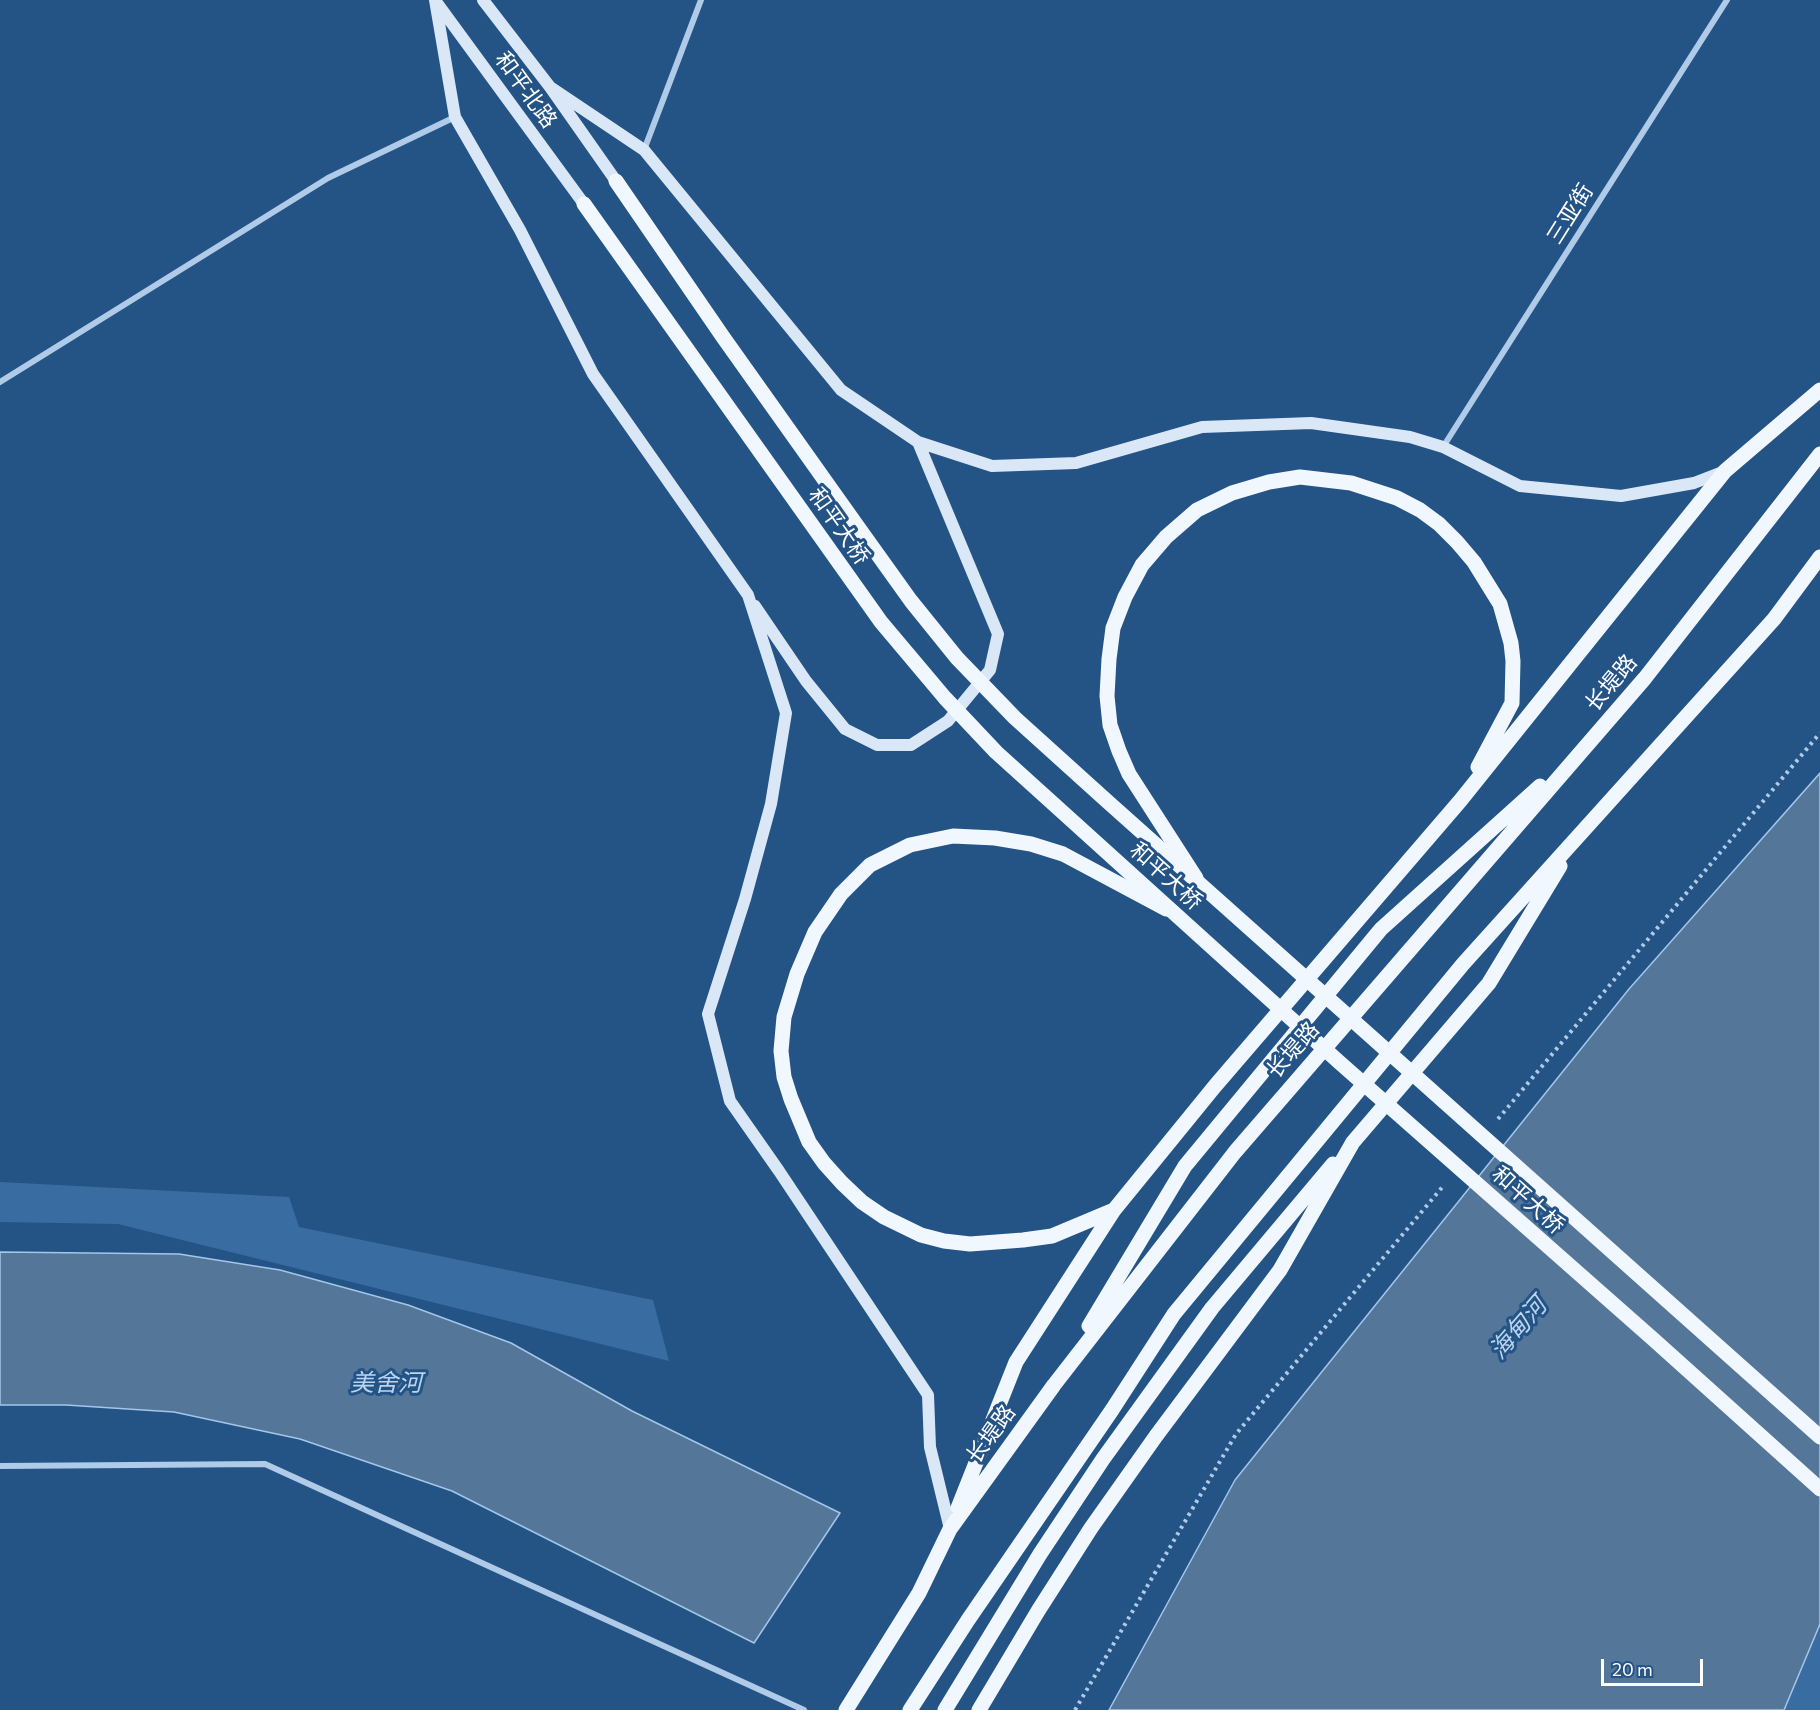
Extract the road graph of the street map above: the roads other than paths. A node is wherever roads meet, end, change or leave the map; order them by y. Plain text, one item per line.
1 (434, 0) edge
2 (483, 0) edge
3 (701, 0) edge
4 (1727, 0) edge
5 (550, 87) junction
6 (455, 117) junction
7 (644, 150) junction
8 (616, 181) joint
9 (584, 204) joint
10 (0, 382) edge
11 (1820, 390) edge
12 (918, 442) junction
13 (1443, 447) junction
14 (1820, 454) edge
15 (1725, 471) junction
16 (1820, 557) edge
17 (748, 595) junction
18 (1590, 742) junction
19 (1460, 801) junction
20 (1578, 836) junction
21 (1199, 883) junction
22 (1173, 912) junction
23 (1353, 1142) junction
24 (1114, 1210) junction
25 (1054, 1385) junction
26 (1820, 1437) edge
27 (0, 1466) edge
28 (1820, 1489) edge
29 (950, 1529) junction
30 (804, 1710) edge
31 (846, 1710) edge
32 (910, 1710) edge
33 (945, 1710) edge
34 (979, 1710) edge

1 - 6 main road
1 - 9 main road, 和平北路
2 - 5 main road, 和平北路
3 - 7 street
4 - 13 street, 三亚街
5 - 7 main road
5 - 8 main road, 和平北路
6 - 10 street
6 - 17 main road
7 - 12 main road
8 - 21 main road, 和平大桥, bridge
9 - 22 main road, 和平大桥, bridge
11 - 15 main road
12 - 13 main road
12 - 17 main road
13 - 15 main road
14 - 18 main road, 长堤路
15 - 19 main road
16 - 20 main road
17 - 29 main road
18 - 25 main road, 长堤路
18 - 25 main road
19 - 21 main road, bridge
19 - 24 main road
20 - 23 main road
20 - 32 main road
21 - 26 main road, 和平大桥, bridge
22 - 24 main road, bridge
22 - 28 main road, 和平大桥, bridge
23 - 33 main road
23 - 34 main road
24 - 29 main road
25 - 29 main road, 长堤路
27 - 30 street
29 - 31 main road, 长堤路

